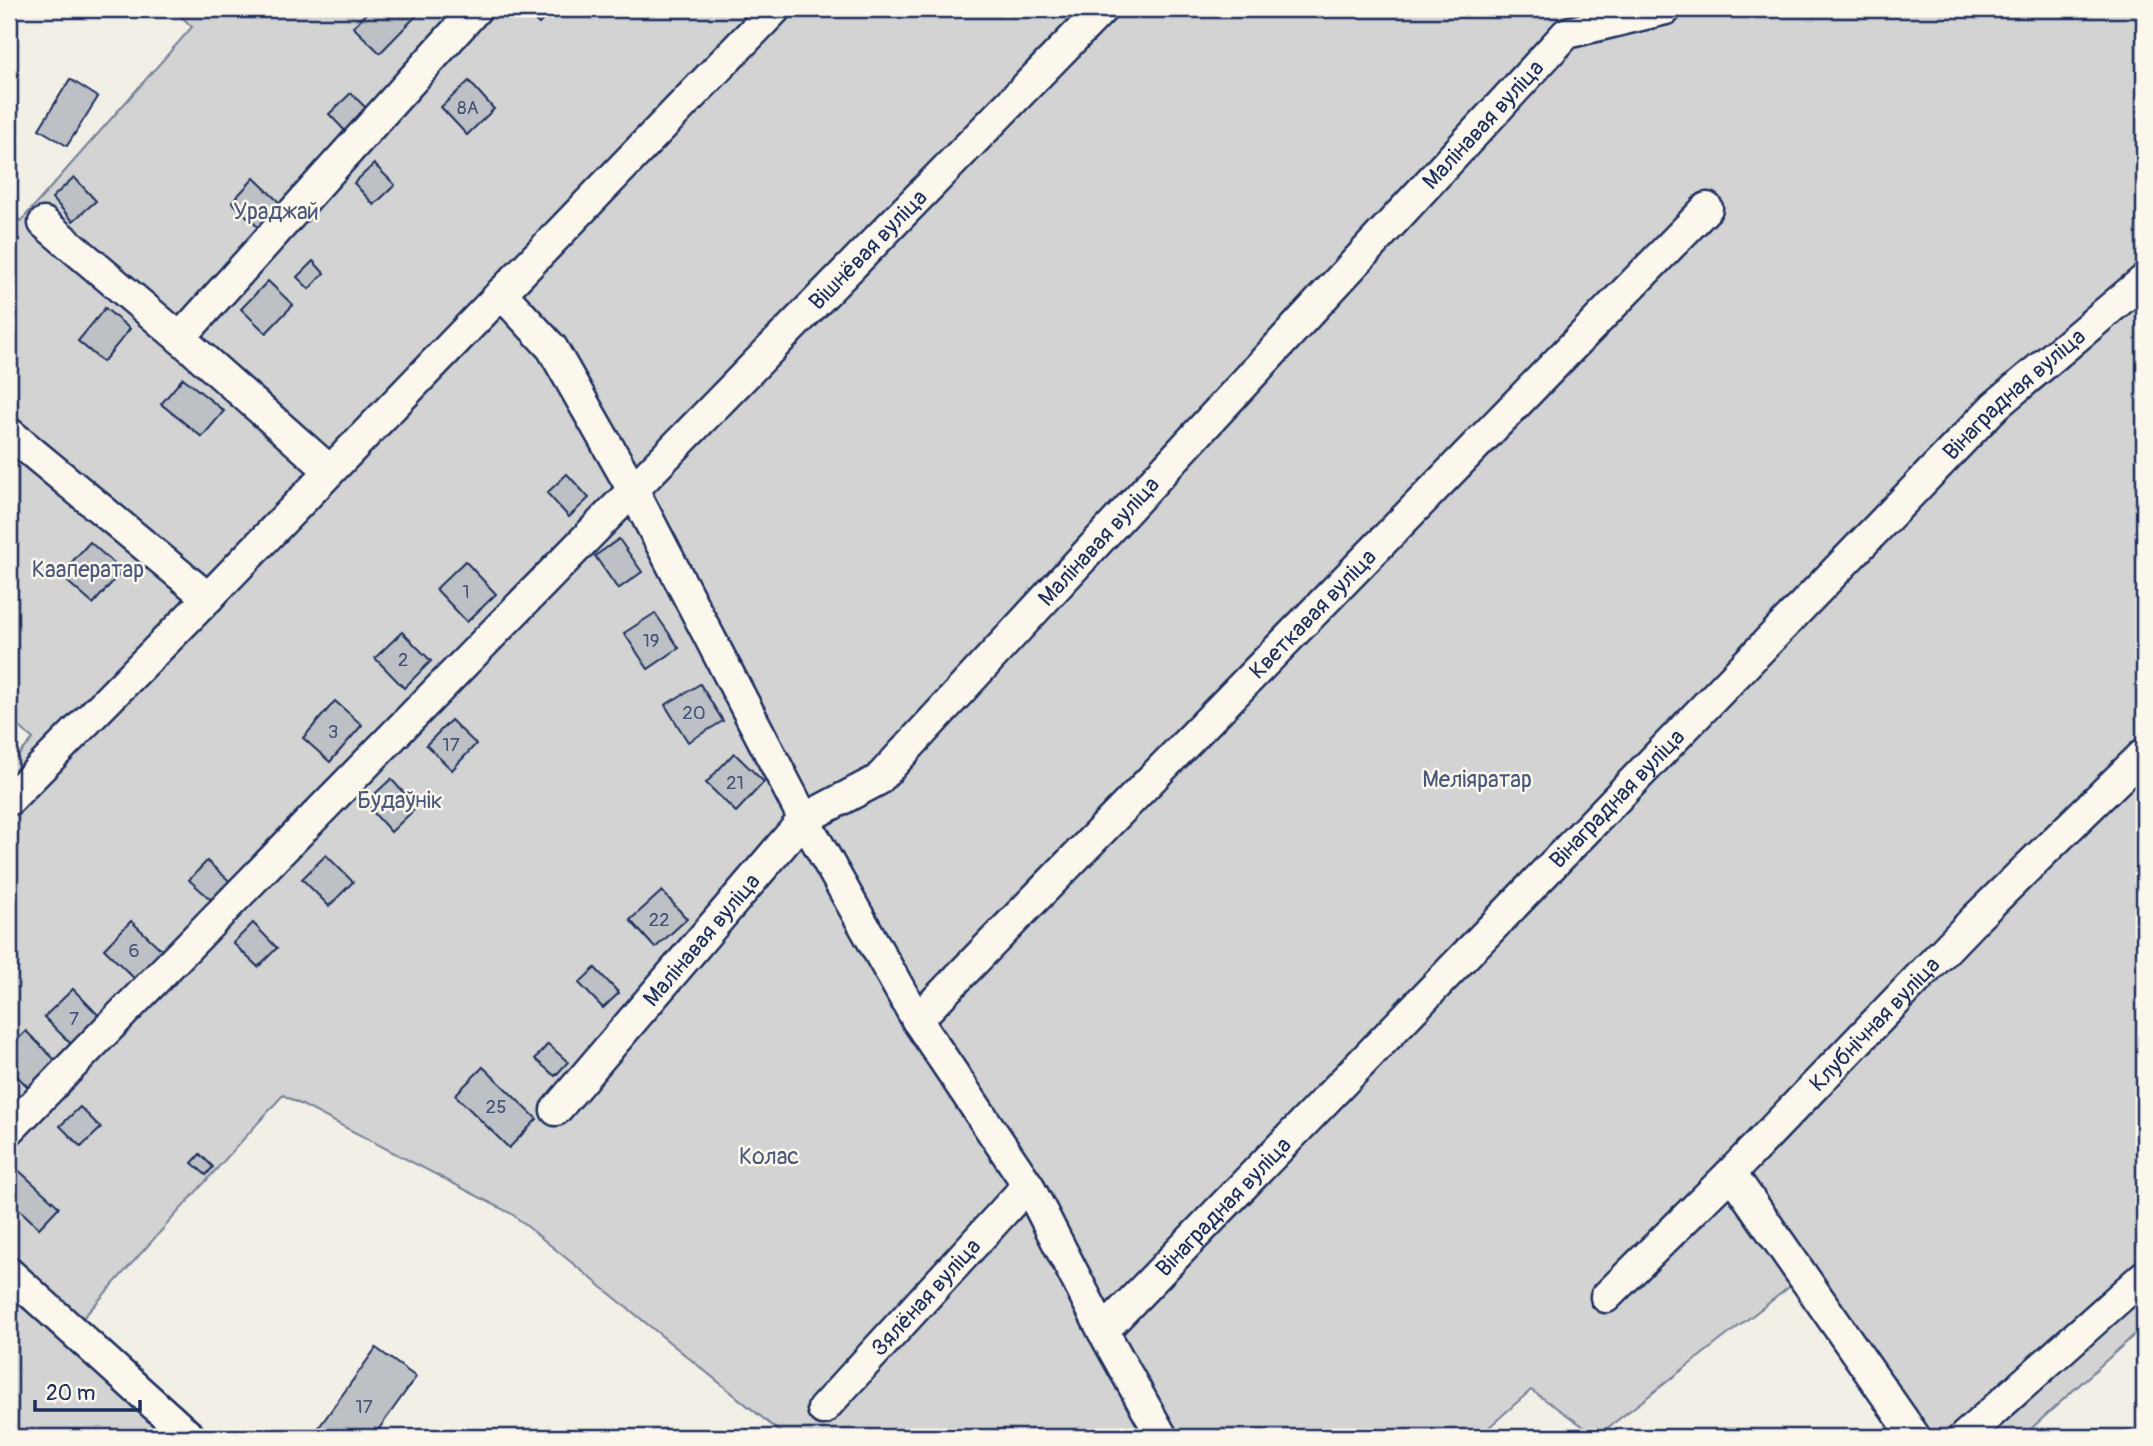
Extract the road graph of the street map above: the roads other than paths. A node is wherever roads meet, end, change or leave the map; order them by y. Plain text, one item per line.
1 (476, 9) edge
2 (775, 9) edge
3 (1102, 9) edge
4 (1666, 9) edge
5 (1707, 208) dead end
6 (44, 223) dead end
7 (2144, 280) edge
8 (501, 293) junction
9 (180, 338) junction
10 (9, 433) edge
11 (329, 470) junction
12 (633, 490) junction
13 (208, 597) junction
14 (2144, 754) edge
15 (9, 800) edge
16 (804, 819) junction
17 (917, 1020) junction
18 (556, 1110) dead end
19 (9, 1130) edge
20 (1731, 1173) junction
21 (1028, 1185) junction
22 (9, 1273) edge
23 (2144, 1276) edge
24 (1606, 1297) dead end
25 (1103, 1331) junction
26 (823, 1409) dead end
27 (190, 1437) edge
28 (1162, 1437) edge
29 (1915, 1437) edge
30 (1964, 1437) edge

1 - 9 street
2 - 8 street
3 - 12 street, Вішнёвая вуліца
4 - 16 street, Малінавая вуліца
5 - 17 street, Кветкавая вуліца
6 - 9 street
7 - 25 street, Вінаградная вуліца
8 - 11 street
8 - 12 street
9 - 11 street
10 - 13 street
11 - 13 street
12 - 16 street
12 - 19 street, Вішнёвая вуліца
13 - 15 street
14 - 20 street, Клубнічная вуліца
16 - 17 street
16 - 18 street, Малінавая вуліца
17 - 21 street
20 - 24 street, Клубнічная вуліца
20 - 29 street
21 - 25 street
21 - 26 street, Зялёная вуліца
22 - 27 street
23 - 30 street
25 - 28 street

